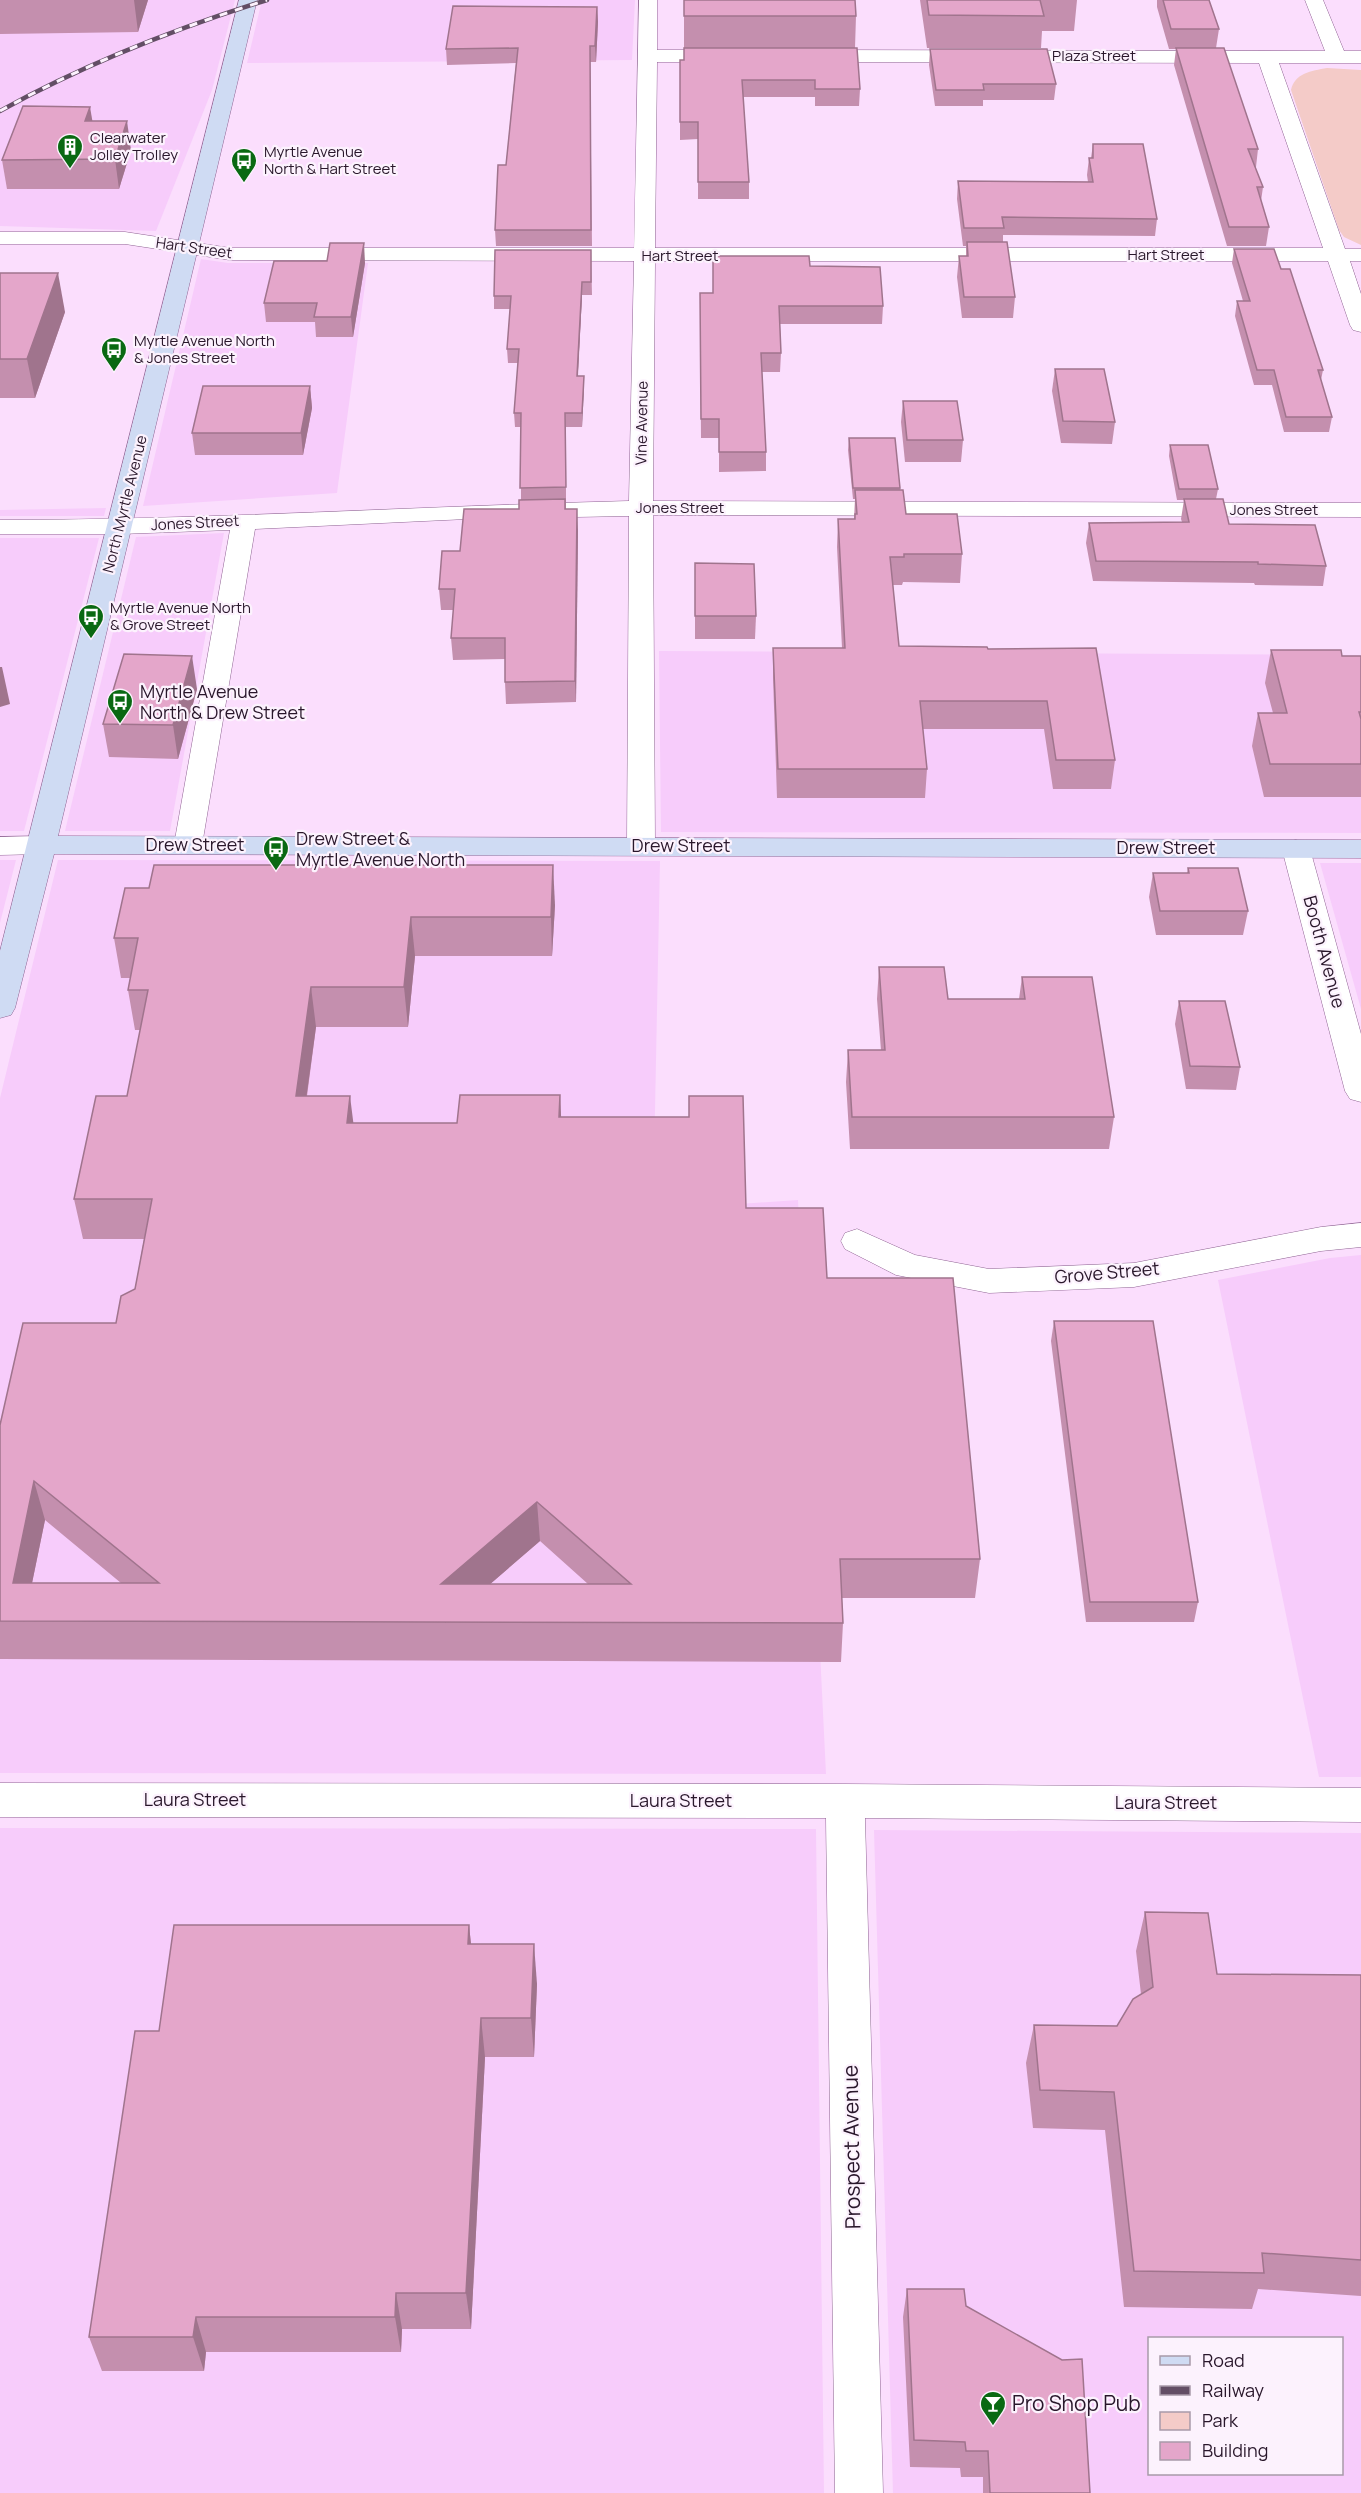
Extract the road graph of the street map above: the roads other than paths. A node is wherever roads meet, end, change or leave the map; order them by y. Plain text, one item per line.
1 (248, 0) edge
2 (648, 0) edge
3 (1314, 0) edge
4 (647, 56) junction
5 (742, 56) edge
6 (790, 56) edge
7 (1267, 57) junction
8 (1337, 57) junction
9 (1361, 57) edge
10 (0, 238) edge
11 (188, 248) junction
12 (1335, 255) junction
13 (1361, 255) edge
14 (645, 256) junction
15 (1361, 325) edge
16 (641, 508) junction
17 (1361, 510) edge
18 (244, 521) junction
19 (0, 527) edge
20 (120, 527) junction
21 (41, 845) junction
22 (189, 845) junction
23 (0, 846) edge
24 (641, 846) junction
25 (1296, 849) junction
26 (1361, 849) edge
27 (0, 1008) edge
28 (1361, 1091) edge
29 (1361, 1234) edge
30 (857, 1241) dead end
31 (0, 1800) edge
32 (845, 1801) junction
33 (1361, 1805) edge
34 (859, 2493) edge

1 - 11 main road, North Myrtle Avenue
2 - 4 street, Vine Avenue
3 - 8 street
4 - 5 street
4 - 14 street, Vine Avenue
6 - 7 street, Plaza Street
7 - 8 street, Plaza Street
7 - 12 street
8 - 9 street, Plaza Street
10 - 11 street, Hart Street
11 - 14 street, Hart Street
11 - 20 main road, North Myrtle Avenue
12 - 13 street, Hart Street
12 - 14 street, Hart Street
12 - 15 street
14 - 16 street, Vine Avenue
16 - 17 street, Jones Street
16 - 18 street, Jones Street
16 - 24 street, Vine Avenue
18 - 20 street, Jones Street
18 - 22 street
19 - 20 street, Jones Street
20 - 21 main road, North Myrtle Avenue
21 - 22 main road, Drew Street
21 - 23 street, Drew Street
21 - 27 main road, North Myrtle Avenue
22 - 24 main road, Drew Street
24 - 25 main road, Drew Street
25 - 26 main road, Drew Street
25 - 28 street, Booth Avenue
29 - 30 street, Grove Street
31 - 32 street, Laura Street
32 - 33 street, Laura Street
32 - 34 street, Prospect Avenue

